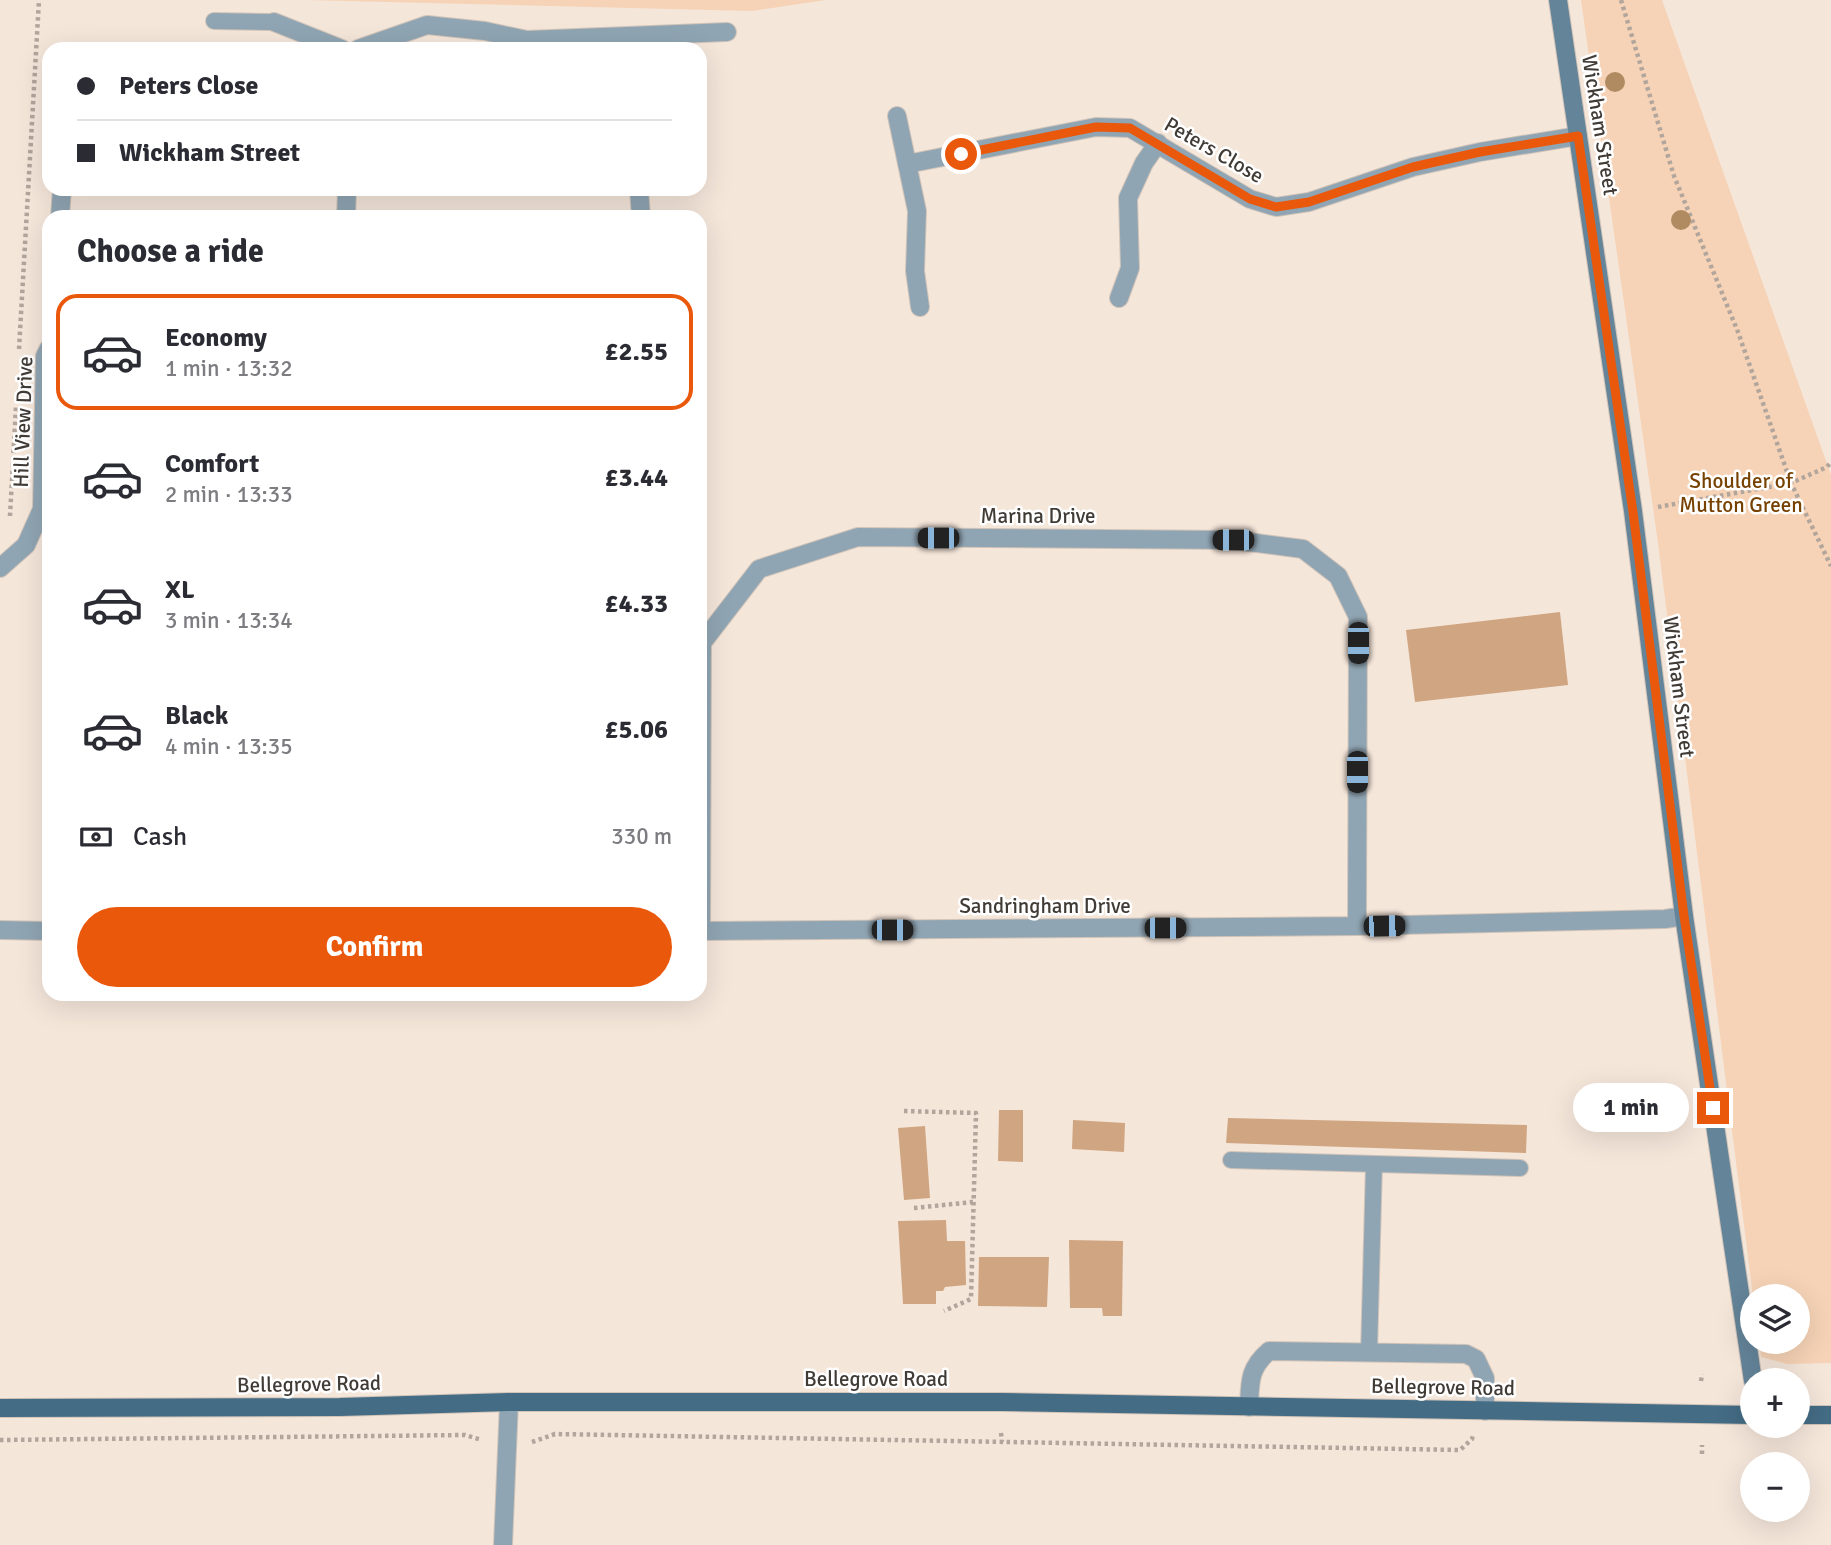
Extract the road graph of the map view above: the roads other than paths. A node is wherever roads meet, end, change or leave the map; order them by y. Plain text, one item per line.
1 (1558, 0) edge
2 (214, 21) dead end
3 (274, 22) joint
4 (727, 32) dead end
5 (324, 42) edge
6 (378, 42) edge
7 (897, 116) dead end
8 (1578, 136) junction
9 (1158, 143) junction
10 (908, 164) junction
11 (1119, 298) dead end
12 (920, 307) dead end
13 (42, 509) edge
14 (0, 568) edge
15 (707, 637) edge
16 (1684, 916) junction
17 (1357, 926) junction
18 (0, 930) edge
19 (42, 930) edge
20 (707, 931) edge
21 (1231, 1160) dead end
22 (1374, 1164) junction
23 (1520, 1168) dead end
24 (1369, 1353) junction
25 (1751, 1368) edge
26 (509, 1402) junction
27 (1249, 1407) junction
28 (0, 1408) edge
29 (1485, 1411) junction
30 (1740, 1415) edge
31 (1810, 1415) edge
32 (1831, 1415) edge
33 (503, 1545) edge

1 - 8 street, Wickham Street
2 - 3 lane
3 - 5 street
4 - 6 street
7 - 10 street
8 - 9 street, Peters Close
8 - 16 street, Wickham Street
9 - 10 street, Peters Close
9 - 11 street
10 - 12 street
13 - 14 street, Hill View Drive
15 - 17 street, Marina Drive
16 - 17 street, Sandringham Drive
16 - 25 street, Wickham Street
17 - 20 street, Sandringham Drive
18 - 19 street
21 - 22 lane
22 - 23 lane
22 - 24 lane
24 - 27 street
24 - 29 street
26 - 27 main road, Bellegrove Road
26 - 28 main road, Bellegrove Road
26 - 33 street
27 - 29 main road, Bellegrove Road
29 - 30 main road, Bellegrove Road
31 - 32 main road

